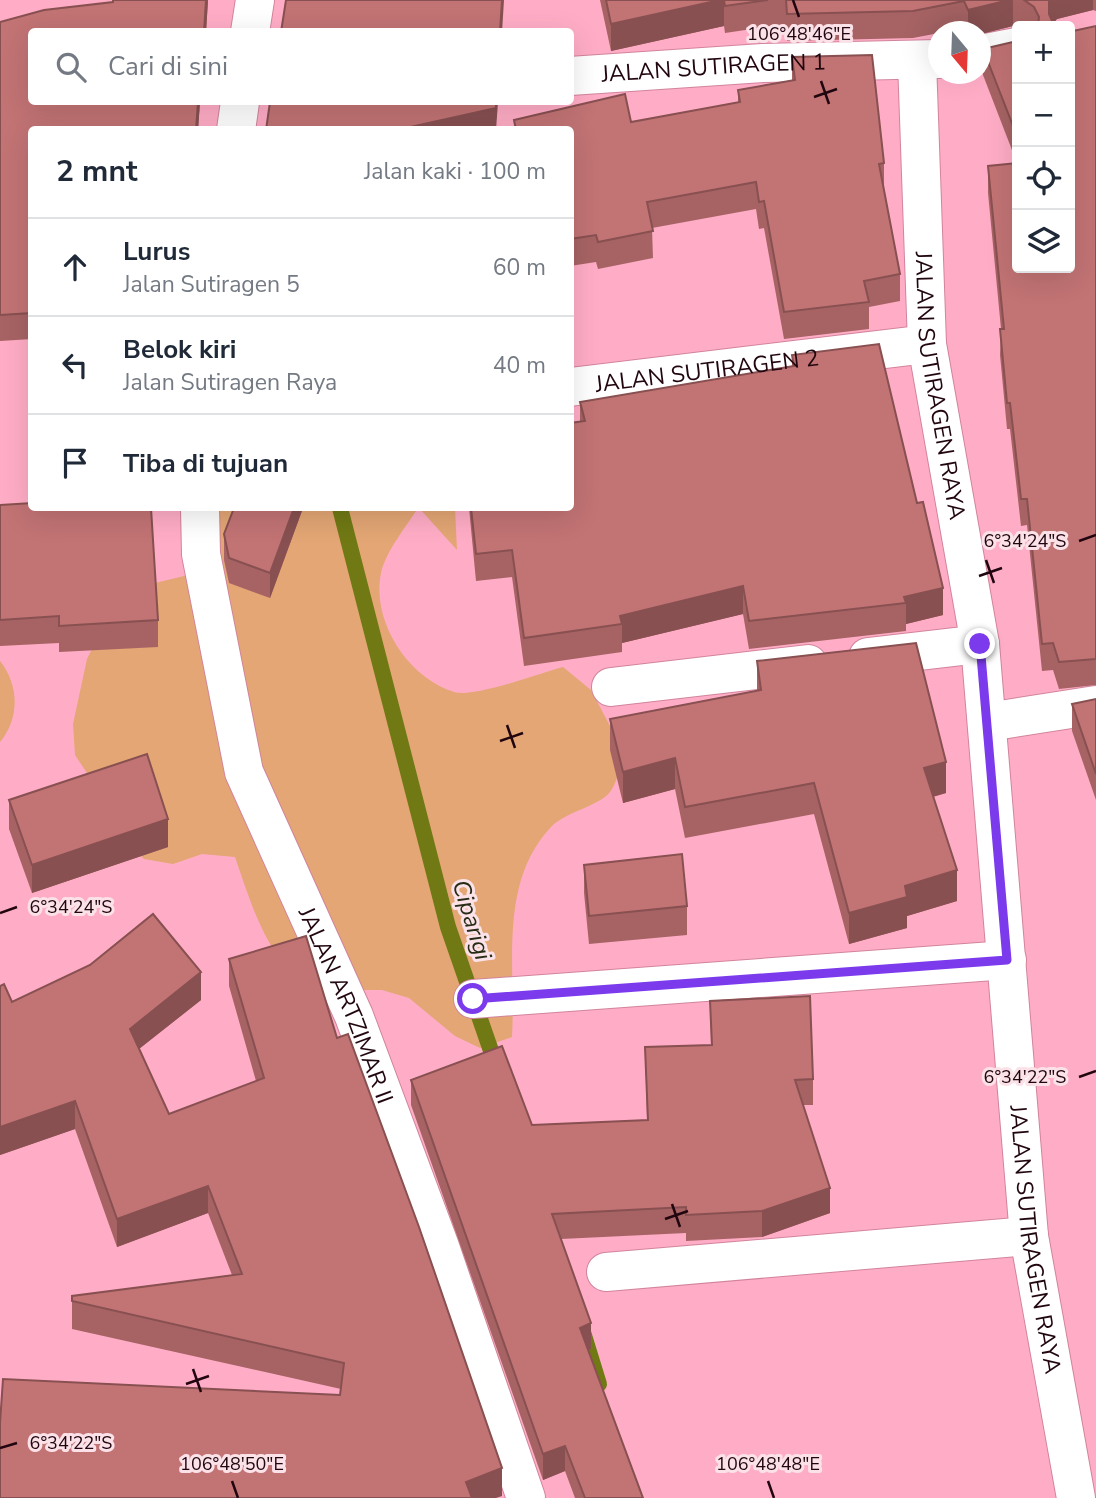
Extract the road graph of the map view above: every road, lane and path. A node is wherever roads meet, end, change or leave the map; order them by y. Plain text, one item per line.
1 (255, 0) edge
2 (251, 28) edge
3 (1012, 48) edge
4 (991, 52) edge
5 (928, 60) edge
6 (574, 76) edge
7 (240, 105) edge
8 (237, 126) edge
9 (927, 344) junction
10 (574, 387) edge
11 (200, 511) edge
12 (980, 644) junction
13 (611, 687) dead end
14 (1096, 705) edge
15 (988, 722) junction
16 (1007, 960) junction
17 (473, 999) dead end
18 (1029, 1237) junction
19 (606, 1272) dead end
20 (526, 1498) edge
21 (1076, 1498) edge

1 - 2 street
3 - 4 street
5 - 6 street, JALAN SUTIRAGEN 1
5 - 9 street, JALAN SUTIRAGEN RAYA
7 - 8 street
9 - 10 street, JALAN SUTIRAGEN 2
9 - 12 street, JALAN SUTIRAGEN RAYA
11 - 20 street, JALAN ARTZIMAR II
12 - 13 street
12 - 15 street, JALAN SUTIRAGEN RAYA
14 - 15 street
15 - 16 street, JALAN SUTIRAGEN RAYA
16 - 17 street
16 - 18 street, JALAN SUTIRAGEN RAYA
18 - 19 street
18 - 21 street, JALAN SUTIRAGEN RAYA

